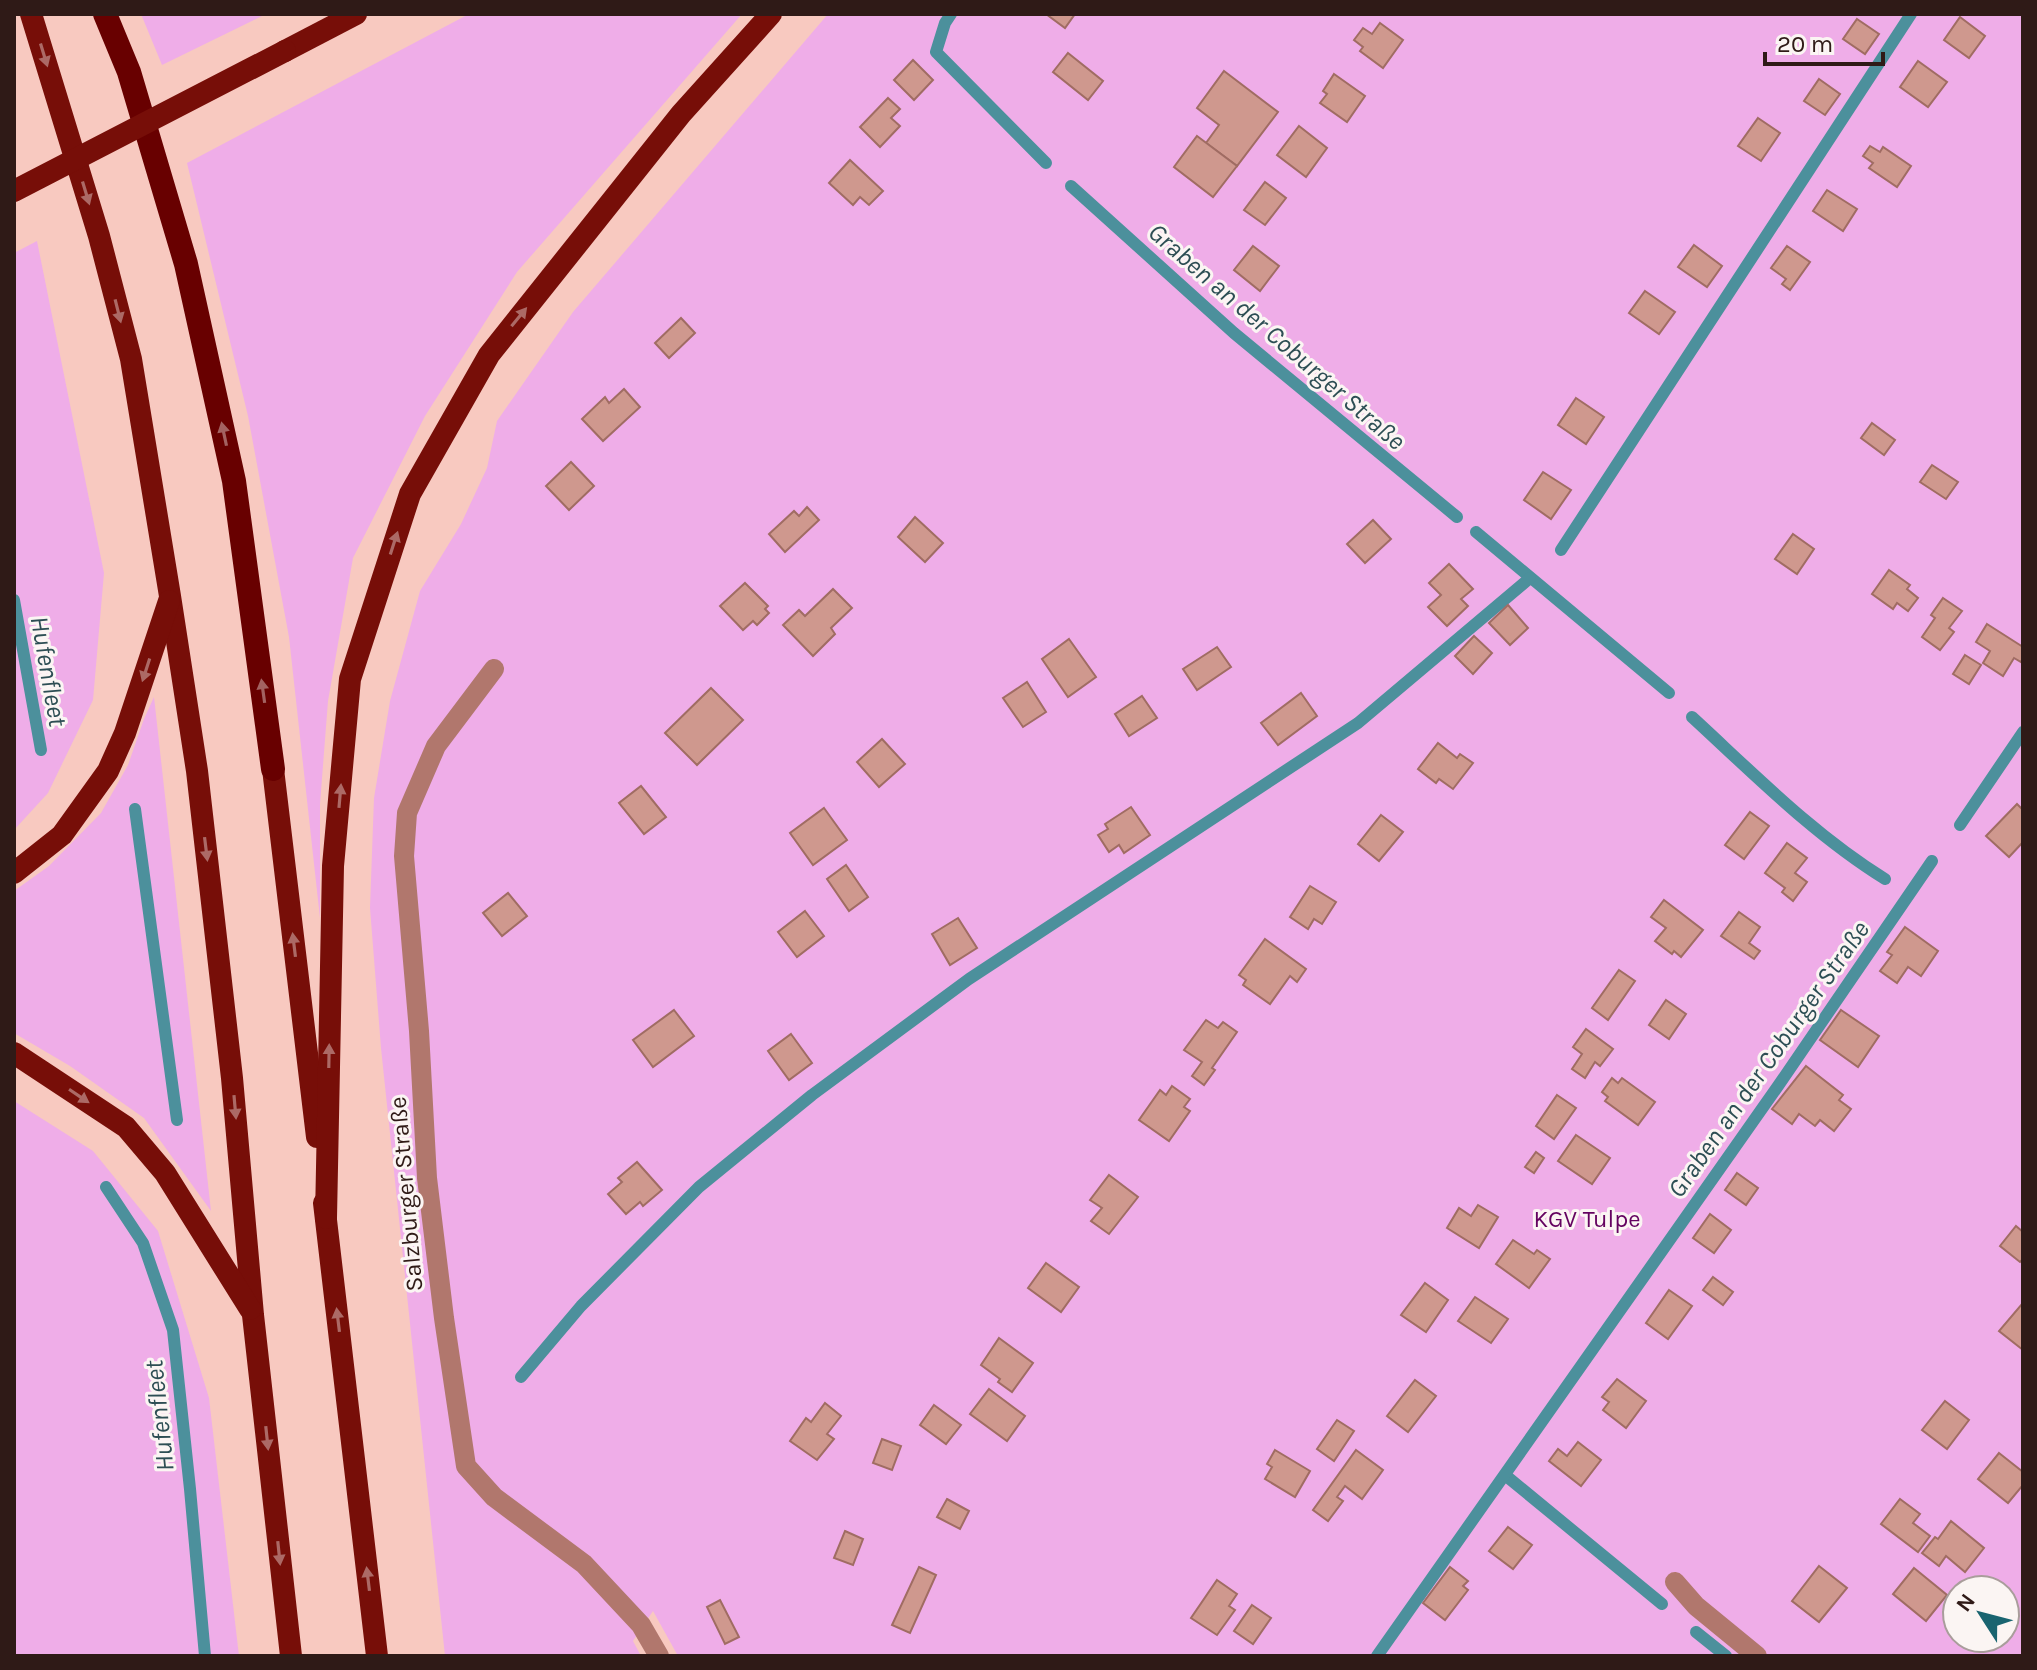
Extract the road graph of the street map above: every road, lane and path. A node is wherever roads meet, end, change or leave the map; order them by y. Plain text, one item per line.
1 (31, 14) edge
2 (105, 14) edge
3 (356, 14) edge
4 (771, 14) edge
5 (14, 191) edge
6 (170, 596) junction
7 (494, 669) dead end
8 (273, 769) joint
9 (14, 873) edge
10 (14, 1053) edge
11 (326, 1218) junction
12 (253, 1315) junction
13 (1675, 1582) dead end
14 (291, 1656) edge
15 (377, 1656) edge
16 (659, 1656) edge
17 (1757, 1656) edge

1 -> 6 highway
8 -> 2 highway
3 - 5 highway, bridge
11 -> 4 highway
6 -> 9 highway
6 -> 12 highway
7 - 16 street, Salzburger Straße
11 -> 8 highway
10 -> 12 highway
15 -> 11 highway
12 -> 14 highway
13 - 17 street

